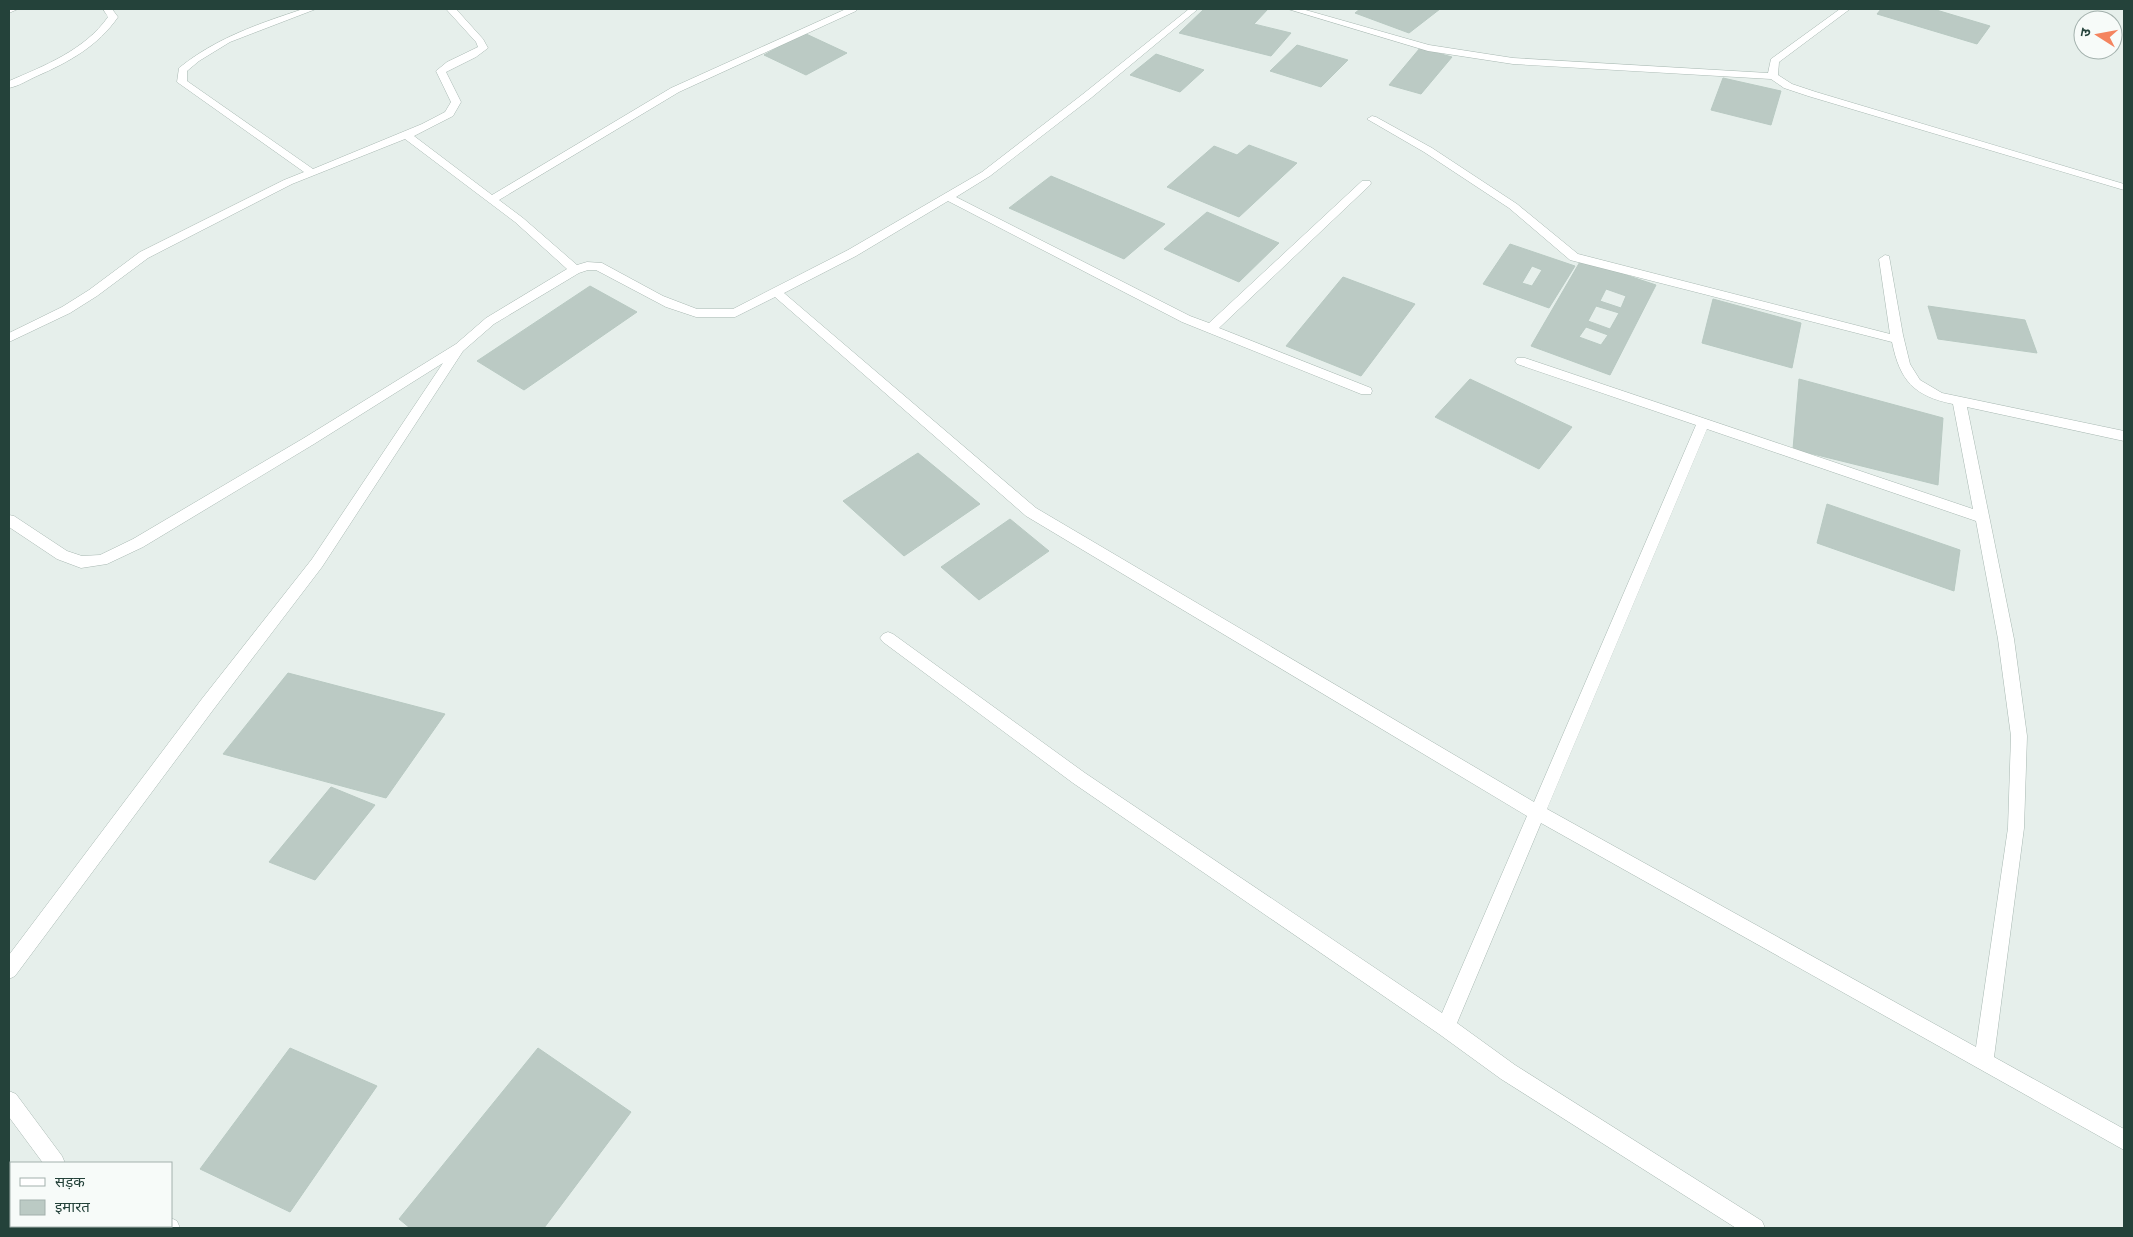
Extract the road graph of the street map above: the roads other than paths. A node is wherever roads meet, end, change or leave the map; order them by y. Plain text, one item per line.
1 (13, 9) edge
2 (107, 9) edge
3 (311, 9) edge
4 (451, 9) edge
5 (852, 9) edge
6 (1194, 9) edge
7 (1293, 9) edge
8 (1846, 9) edge
9 (9, 10) edge
10 (1309, 11) edge
11 (1772, 76) junction
12 (9, 85) edge
13 (1372, 119) dead end
14 (406, 135) junction
15 (312, 173) junction
16 (1366, 183) dead end
17 (2124, 187) edge
18 (948, 197) junction
19 (493, 199) junction
20 (1885, 259) dead end
21 (575, 270) junction
22 (777, 293) junction
23 (1210, 329) junction
24 (9, 338) edge
25 (1899, 340) junction
26 (460, 347) junction
27 (1521, 361) dead end
28 (1366, 391) dead end
29 (1960, 402) junction
30 (1703, 423) junction
31 (2124, 436) edge
32 (1983, 518) junction
33 (9, 520) edge
34 (888, 638) dead end
35 (1538, 813) junction
36 (9, 970) edge
37 (1446, 1027) junction
38 (1984, 1062) junction
39 (9, 1101) edge
40 (2124, 1140) edge
41 (54, 1162) edge
42 (1755, 1228) edge

1 - 9 street
2 - 12 street
3 - 15 street
4 - 14 street
5 - 19 street
6 - 18 street
7 - 10 street
8 - 11 street
10 - 11 street
11 - 17 street
13 - 25 street
14 - 15 street
14 - 19 street
15 - 24 street
16 - 23 street
18 - 22 street
18 - 23 street
19 - 21 street
20 - 25 street
21 - 22 street
21 - 26 street
22 - 35 street
23 - 28 street
25 - 29 street
26 - 33 street
26 - 36 street
27 - 30 street
29 - 31 street
29 - 32 street
30 - 32 street
30 - 35 street
32 - 38 street
34 - 37 street
35 - 37 street
35 - 38 street
37 - 42 street
38 - 40 street
39 - 41 street

